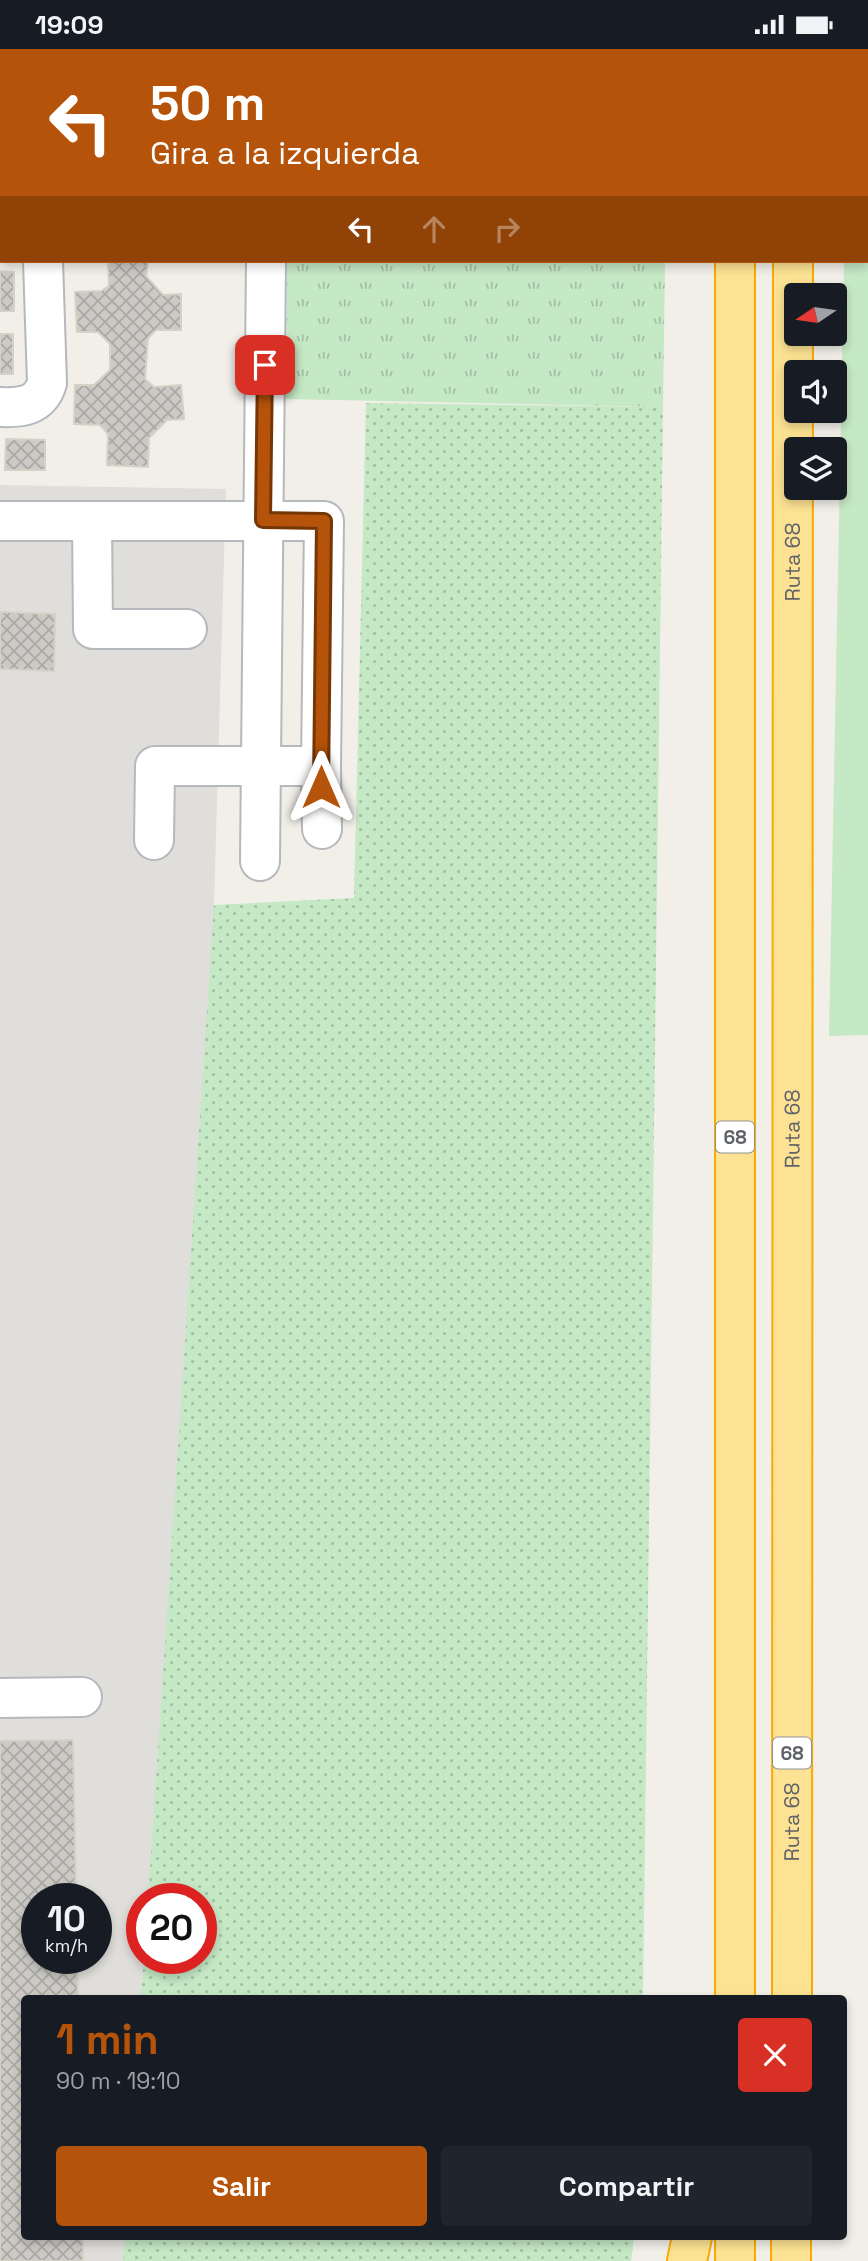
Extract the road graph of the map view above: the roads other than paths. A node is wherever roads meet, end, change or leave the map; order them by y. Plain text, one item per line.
1 (43, 263) edge
2 (266, 263) edge
3 (735, 263) edge
4 (793, 263) edge
5 (0, 407) edge
6 (263, 520) junction
7 (0, 521) edge
8 (92, 521) junction
9 (187, 629) dead end
10 (261, 766) junction
11 (321, 766) junction
12 (322, 829) dead end
13 (154, 840) dead end
14 (260, 861) dead end
15 (0, 1697) edge
16 (82, 1697) dead end
17 (735, 1995) edge
18 (792, 1995) edge
19 (691, 2240) edge
20 (709, 2240) edge
21 (735, 2240) edge
22 (791, 2240) edge
23 (687, 2261) edge
24 (706, 2261) edge
25 (735, 2261) edge
26 (791, 2261) edge

1 - 5 street
2 - 6 street
3 - 17 highway, 68
4 - 18 highway, Ruta 68 / 68
6 - 8 street
6 - 10 street
6 - 11 street
7 - 8 street
8 - 9 street
10 - 11 street
10 - 13 street
10 - 14 street
11 - 12 street
15 - 16 street
19 - 23 highway
20 - 24 highway
21 - 25 highway
22 - 26 highway

